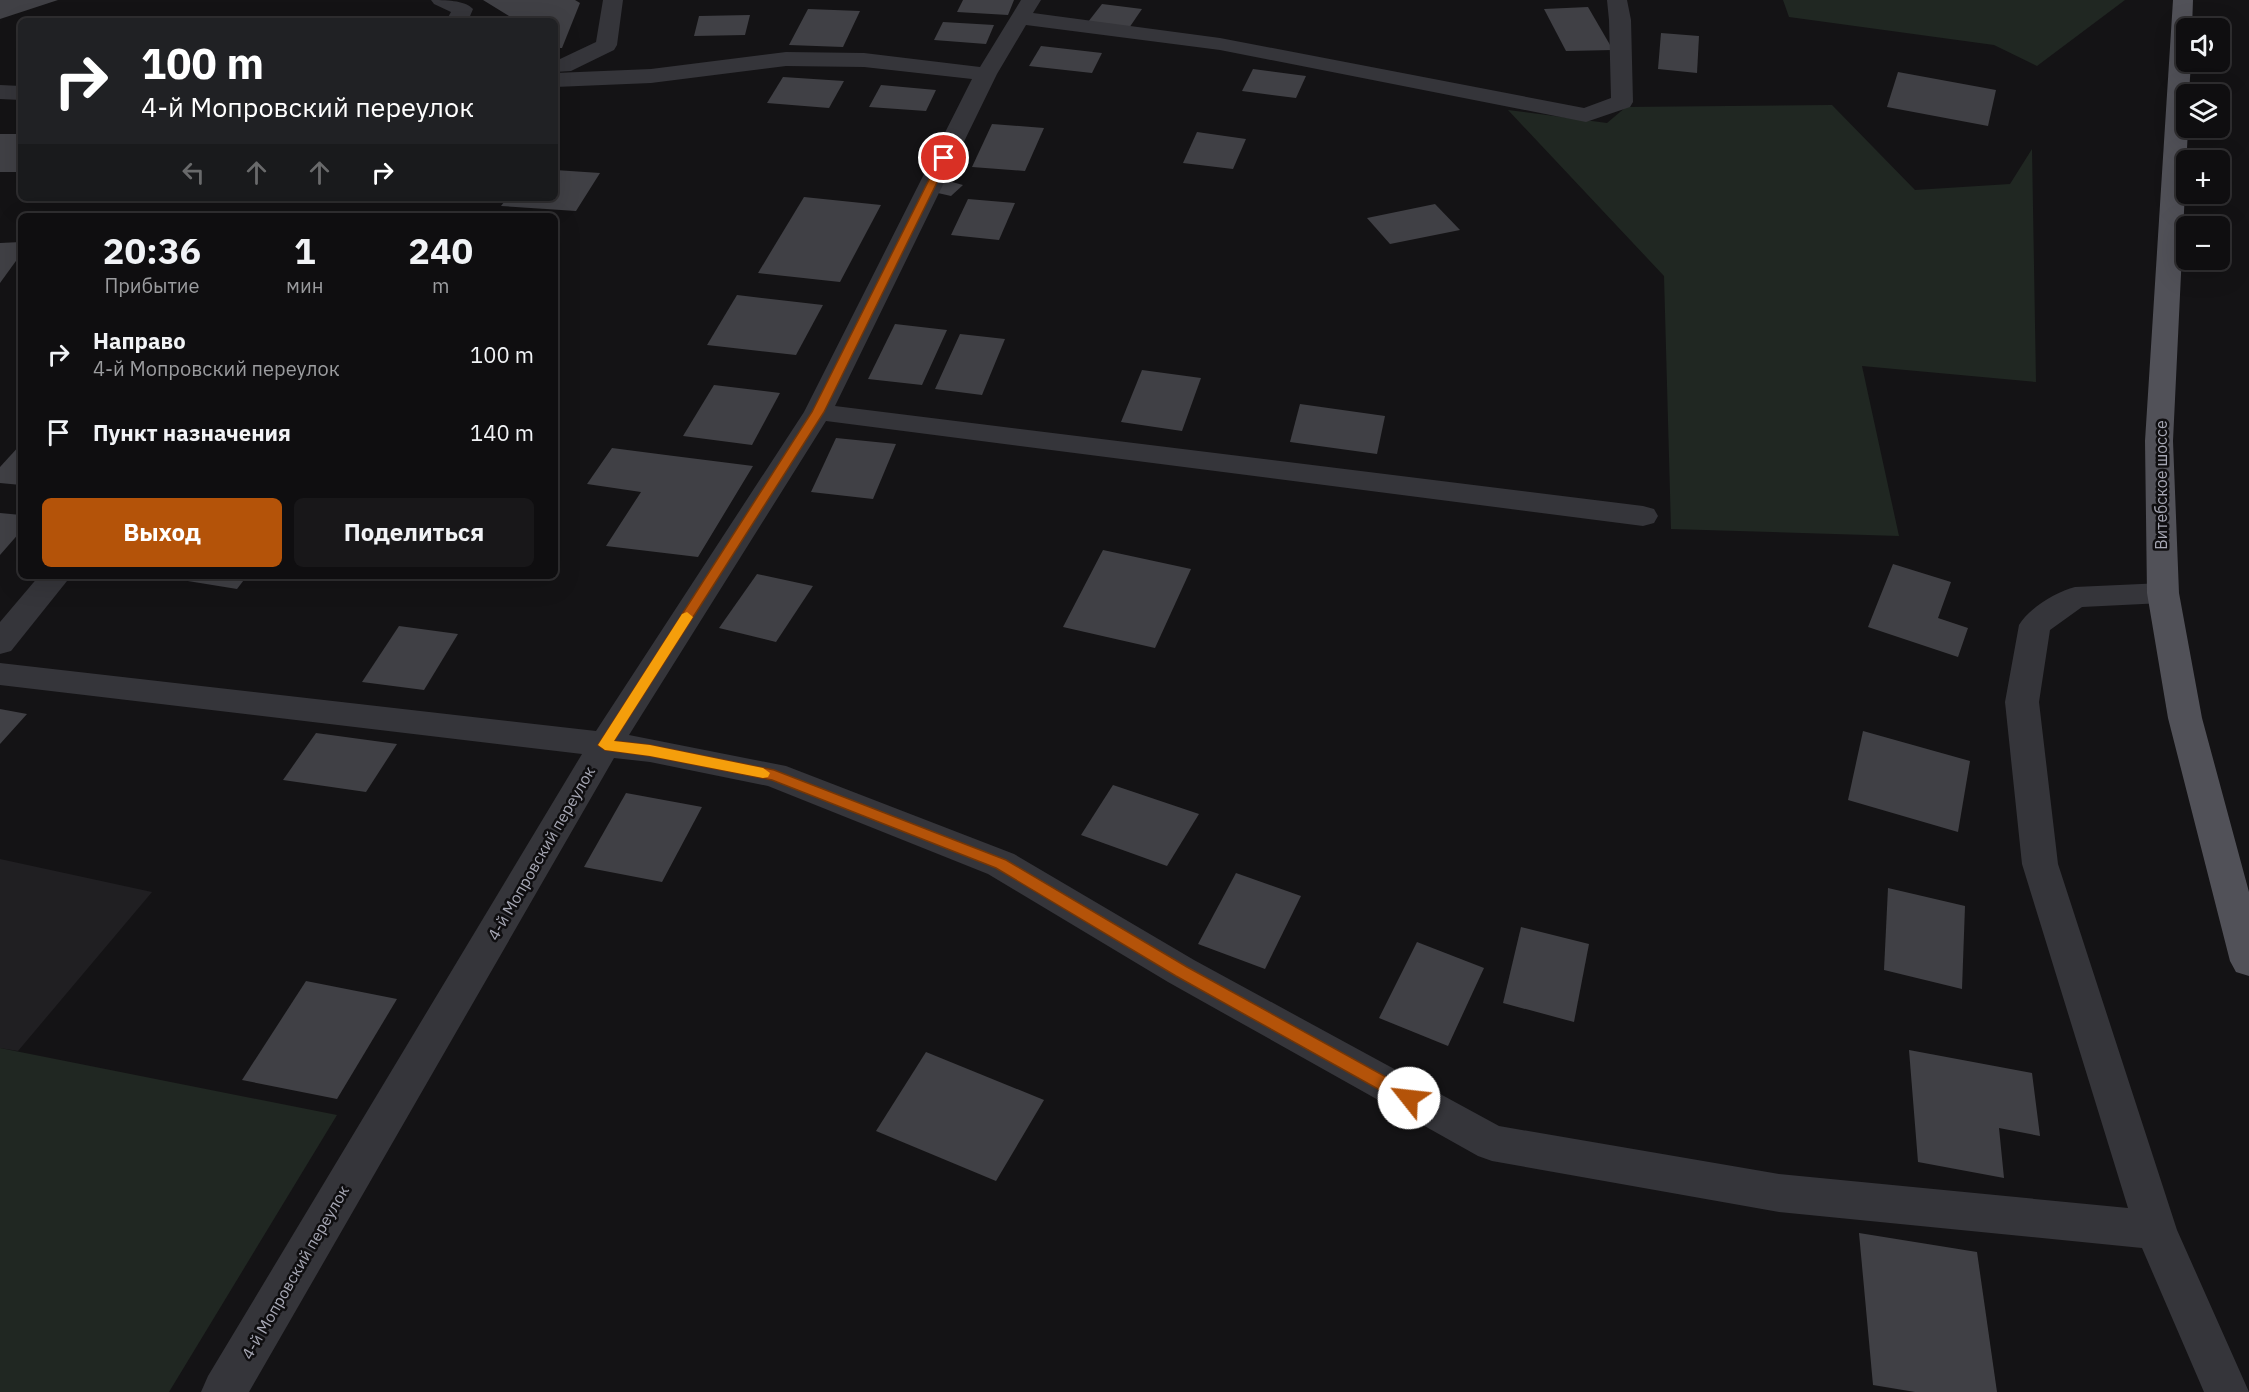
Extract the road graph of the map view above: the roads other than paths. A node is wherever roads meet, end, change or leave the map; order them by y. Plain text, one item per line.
1 (441, 0) edge
2 (612, 0) edge
3 (1617, 0) edge
4 (2183, 0) edge
5 (1026, 9) edge
6 (458, 18) edge
7 (558, 65) edge
8 (986, 74) junction
9 (558, 80) edge
10 (0, 92) edge
11 (18, 93) edge
12 (818, 412) junction
13 (1643, 516) dead end
14 (54, 579) edge
15 (2163, 593) junction
16 (0, 644) edge
17 (0, 674) edge
18 (605, 745) junction
19 (2249, 961) edge
20 (2156, 1230) junction
21 (224, 1392) edge
22 (2227, 1392) edge

1 - 6 street
2 - 7 street
3 - 5 street
4 - 15 main road, Витебское шоссе
5 - 8 street, 4-й Мопровский переулок
8 - 9 street
8 - 12 street, 4-й Мопровский переулок
10 - 11 street
12 - 13 street
12 - 18 street, 4-й Мопровский переулок
14 - 16 street
15 - 19 main road, Витебское шоссе
15 - 20 street
17 - 18 street
18 - 20 street
18 - 21 street, 4-й Мопровский переулок
20 - 22 street

